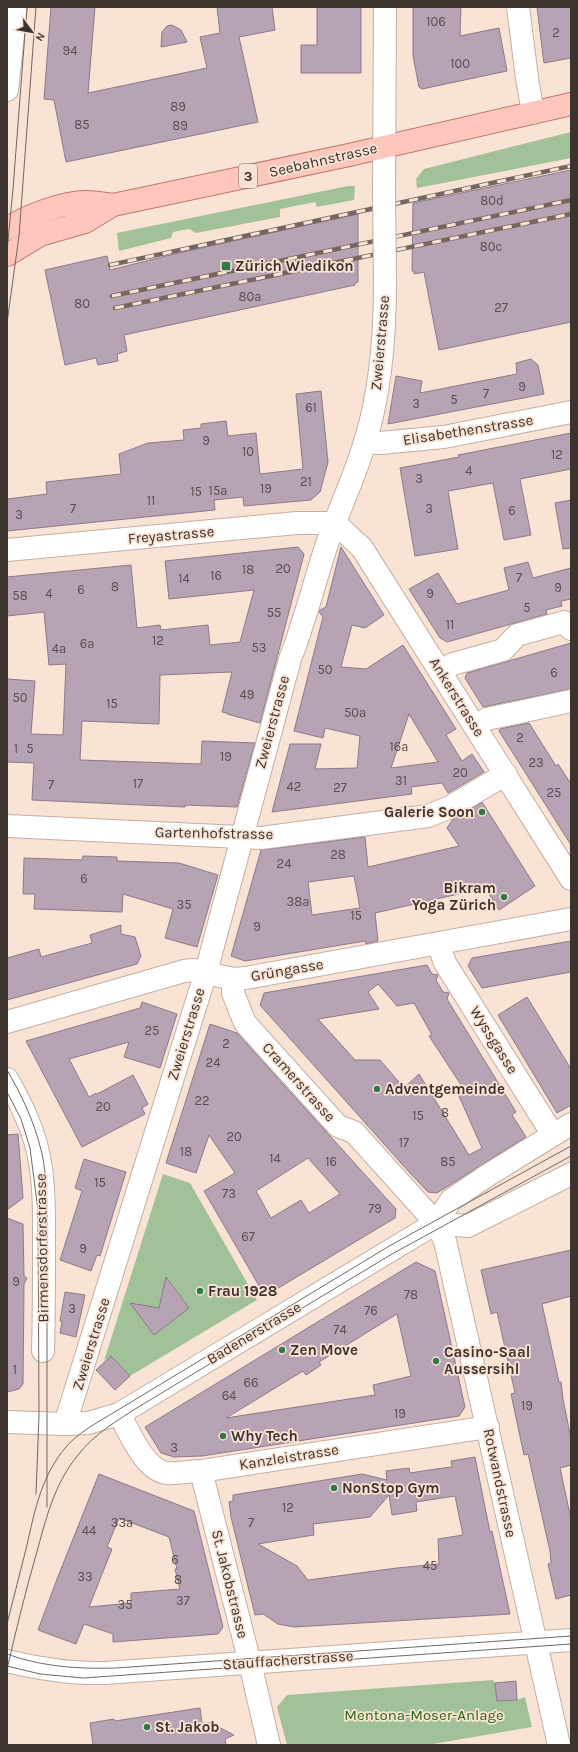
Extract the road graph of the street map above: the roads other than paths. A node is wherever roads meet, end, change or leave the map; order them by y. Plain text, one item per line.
1 (16, 7) edge
2 (385, 7) edge
3 (518, 7) edge
4 (7, 90) edge
5 (571, 104) edge
6 (533, 113) junction
7 (383, 146) junction
8 (112, 205) junction
9 (7, 229) edge
10 (7, 255) edge
11 (571, 412) edge
12 (365, 442) junction
13 (335, 523) junction
14 (7, 550) edge
15 (571, 629) edge
16 (441, 671) junction
17 (571, 701) edge
18 (476, 726) junction
19 (506, 774) junction
20 (7, 826) edge
21 (241, 836) junction
22 (571, 879) edge
23 (571, 919) edge
24 (438, 943) junction
25 (206, 972) junction
26 (233, 979) junction
27 (7, 1022) edge
28 (7, 1079) edge
29 (571, 1124) edge
30 (553, 1135) junction
31 (571, 1174) edge
32 (436, 1223) junction
33 (43, 1351) dead end
34 (119, 1414) junction
35 (7, 1422) edge
36 (65, 1424) junction
37 (488, 1427) junction
38 (201, 1471) junction
39 (571, 1640) edge
40 (537, 1642) junction
41 (7, 1660) edge
42 (250, 1663) junction
43 (269, 1745) edge
44 (556, 1745) edge

1 - 4 street
2 - 7 street, Zweierstrasse
3 - 6 street
5 - 6 main road, Seebahnstrasse / 3
6 - 7 main road, Seebahnstrasse / 3
7 - 8 main road, Seebahnstrasse / 3
7 - 12 street, Zweierstrasse, bridge
8 - 9 main road, Seebahnstrasse / 3
8 - 10 main road, 3
11 - 12 street, Elisabethenstrasse
12 - 13 street, Zweierstrasse
13 - 14 street, Freyastrasse
13 - 16 street, Ankerstrasse
13 - 21 street, Zweierstrasse
15 - 16 street
16 - 18 street, Ankerstrasse
17 - 18 street
18 - 19 street, Ankerstrasse
19 - 21 street, Gartenhofstrasse
19 - 22 street, Ankerstrasse
20 - 21 street, Gartenhofstrasse
21 - 25 street, Zweierstrasse
23 - 24 street, Grüngasse
24 - 26 street, Grüngasse
24 - 30 street, Wyssgasse
25 - 26 street, Grüngasse
25 - 27 street, Grüngasse
25 - 36 street, Zweierstrasse
26 - 32 street, Cramerstrasse
28 - 33 street, Birmensdorferstrasse
29 - 30 street, Badenerstrasse
30 - 32 street, Badenerstrasse
31 - 32 street
32 - 34 street, Badenerstrasse
32 - 37 street, Rotwandstrasse
34 - 36 street, Badenerstrasse
34 - 38 street, Kanzleistrasse
35 - 36 street, Badenerstrasse
37 - 38 street, Kanzleistrasse
37 - 40 street, Rotwandstrasse
38 - 42 street, St. Jakobstrasse
39 - 40 street, Stauffacherstrasse
40 - 42 street, Stauffacherstrasse
40 - 44 street, Rotwandstrasse
41 - 42 street, Stauffacherstrasse
42 - 43 street, St. Jakobstrasse

